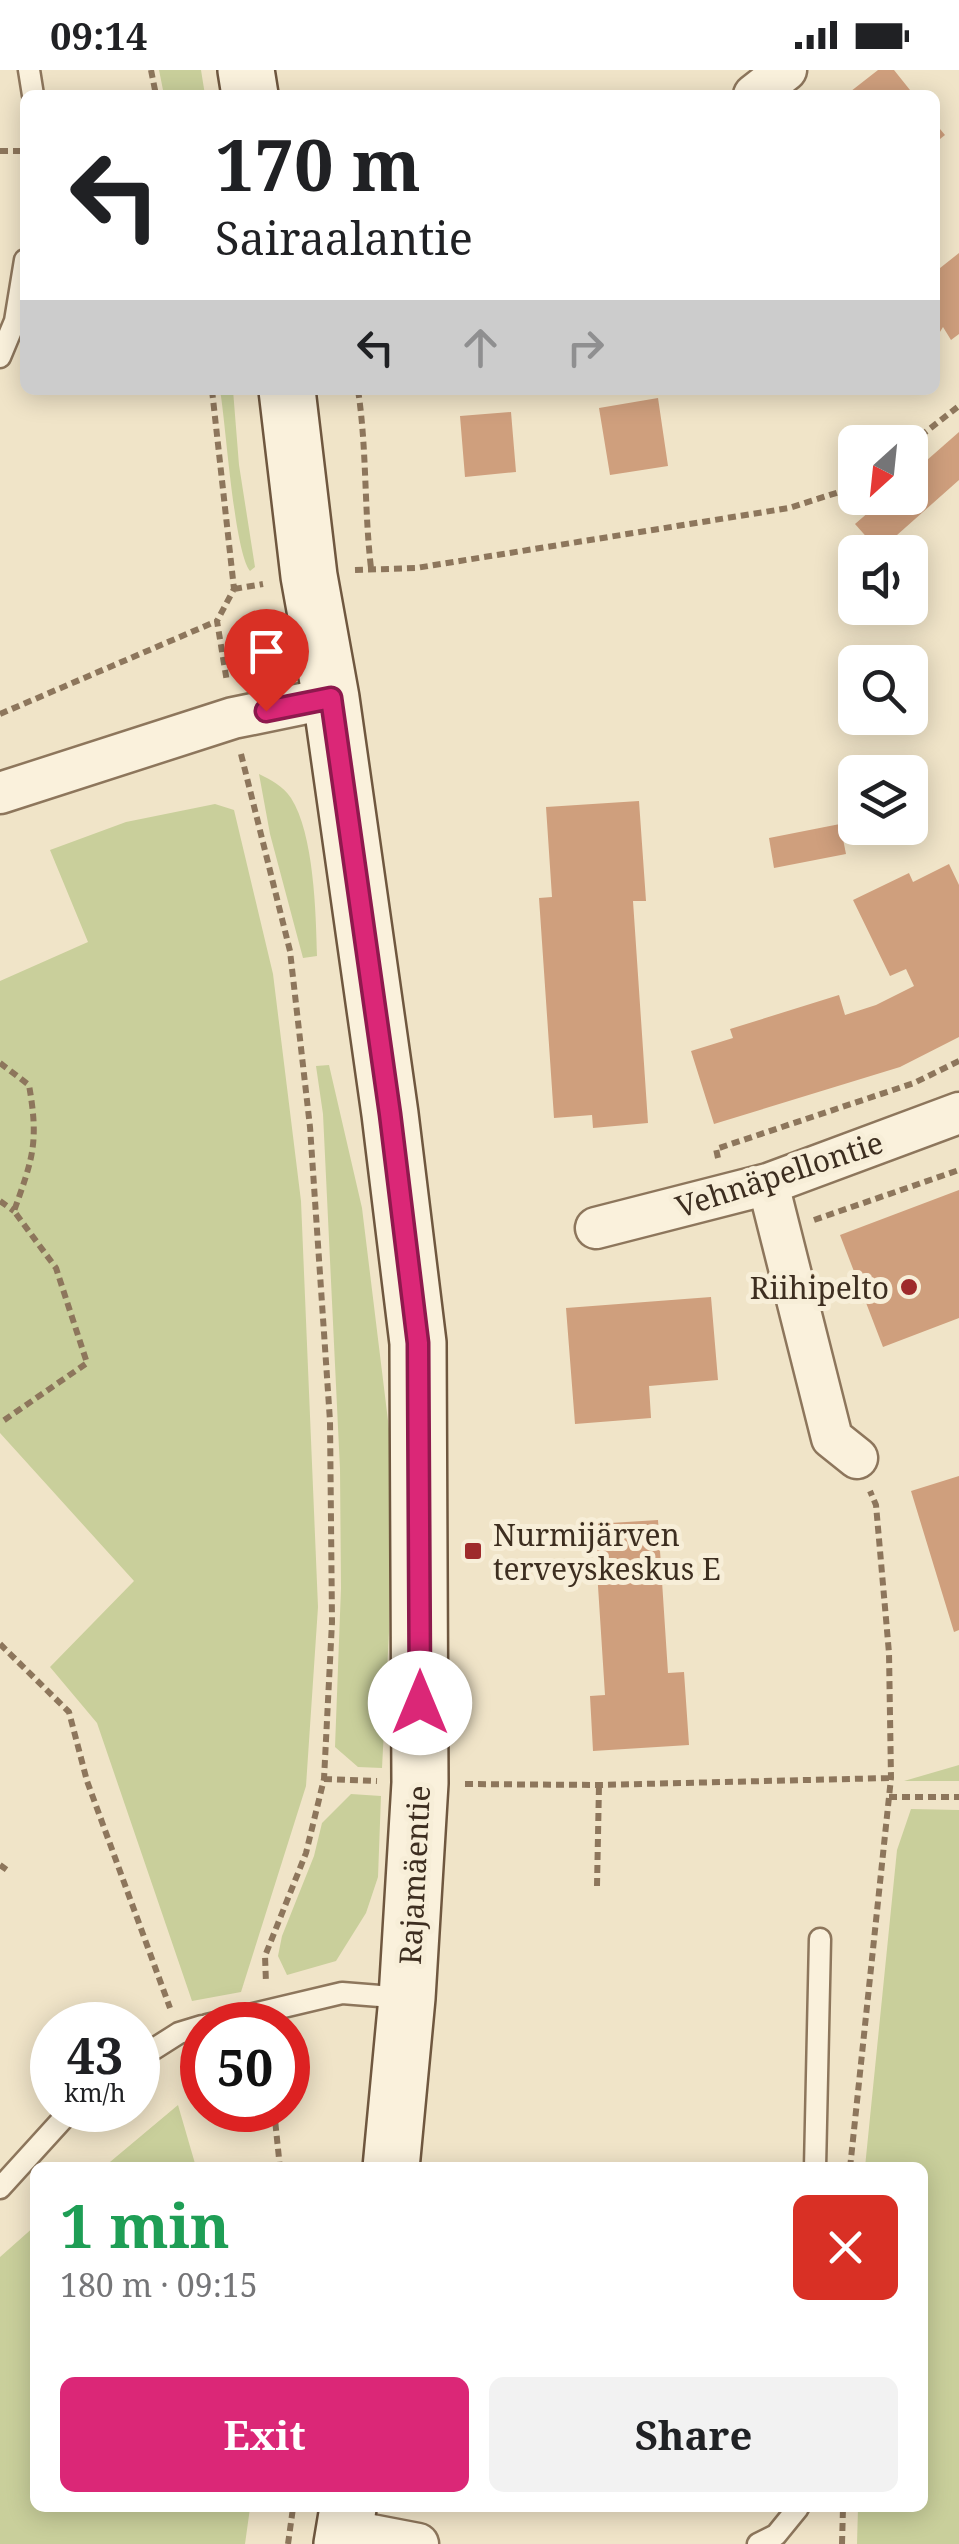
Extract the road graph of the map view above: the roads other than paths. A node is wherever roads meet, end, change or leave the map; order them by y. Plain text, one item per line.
1 (786, 70) edge
2 (760, 90) edge
3 (20, 288) edge
4 (0, 357) edge
5 (289, 395) edge
6 (331, 698) junction
7 (0, 793) edge
8 (959, 1113) edge
9 (768, 1184) junction
10 (596, 1228) dead end
11 (857, 1458) road end
12 (820, 1938) dead end
13 (407, 1998) junction
14 (296, 2002) edge
15 (51, 2132) edge
16 (392, 2162) edge
17 (814, 2162) edge
18 (0, 2188) edge
19 (795, 2512) edge
20 (345, 2527) edge
21 (418, 2544) edge
22 (758, 2544) edge

1 - 2 street
3 - 4 lane
5 - 6 main road, Rajamäentie
6 - 7 street
6 - 13 main road, Rajamäentie
8 - 9 street, Vehnäpellontie
9 - 10 street, Vehnäpellontie
9 - 11 street
12 - 17 lane
13 - 14 lane
13 - 16 main road, Rajamäentie
15 - 18 lane
19 - 22 lane
20 - 21 street

